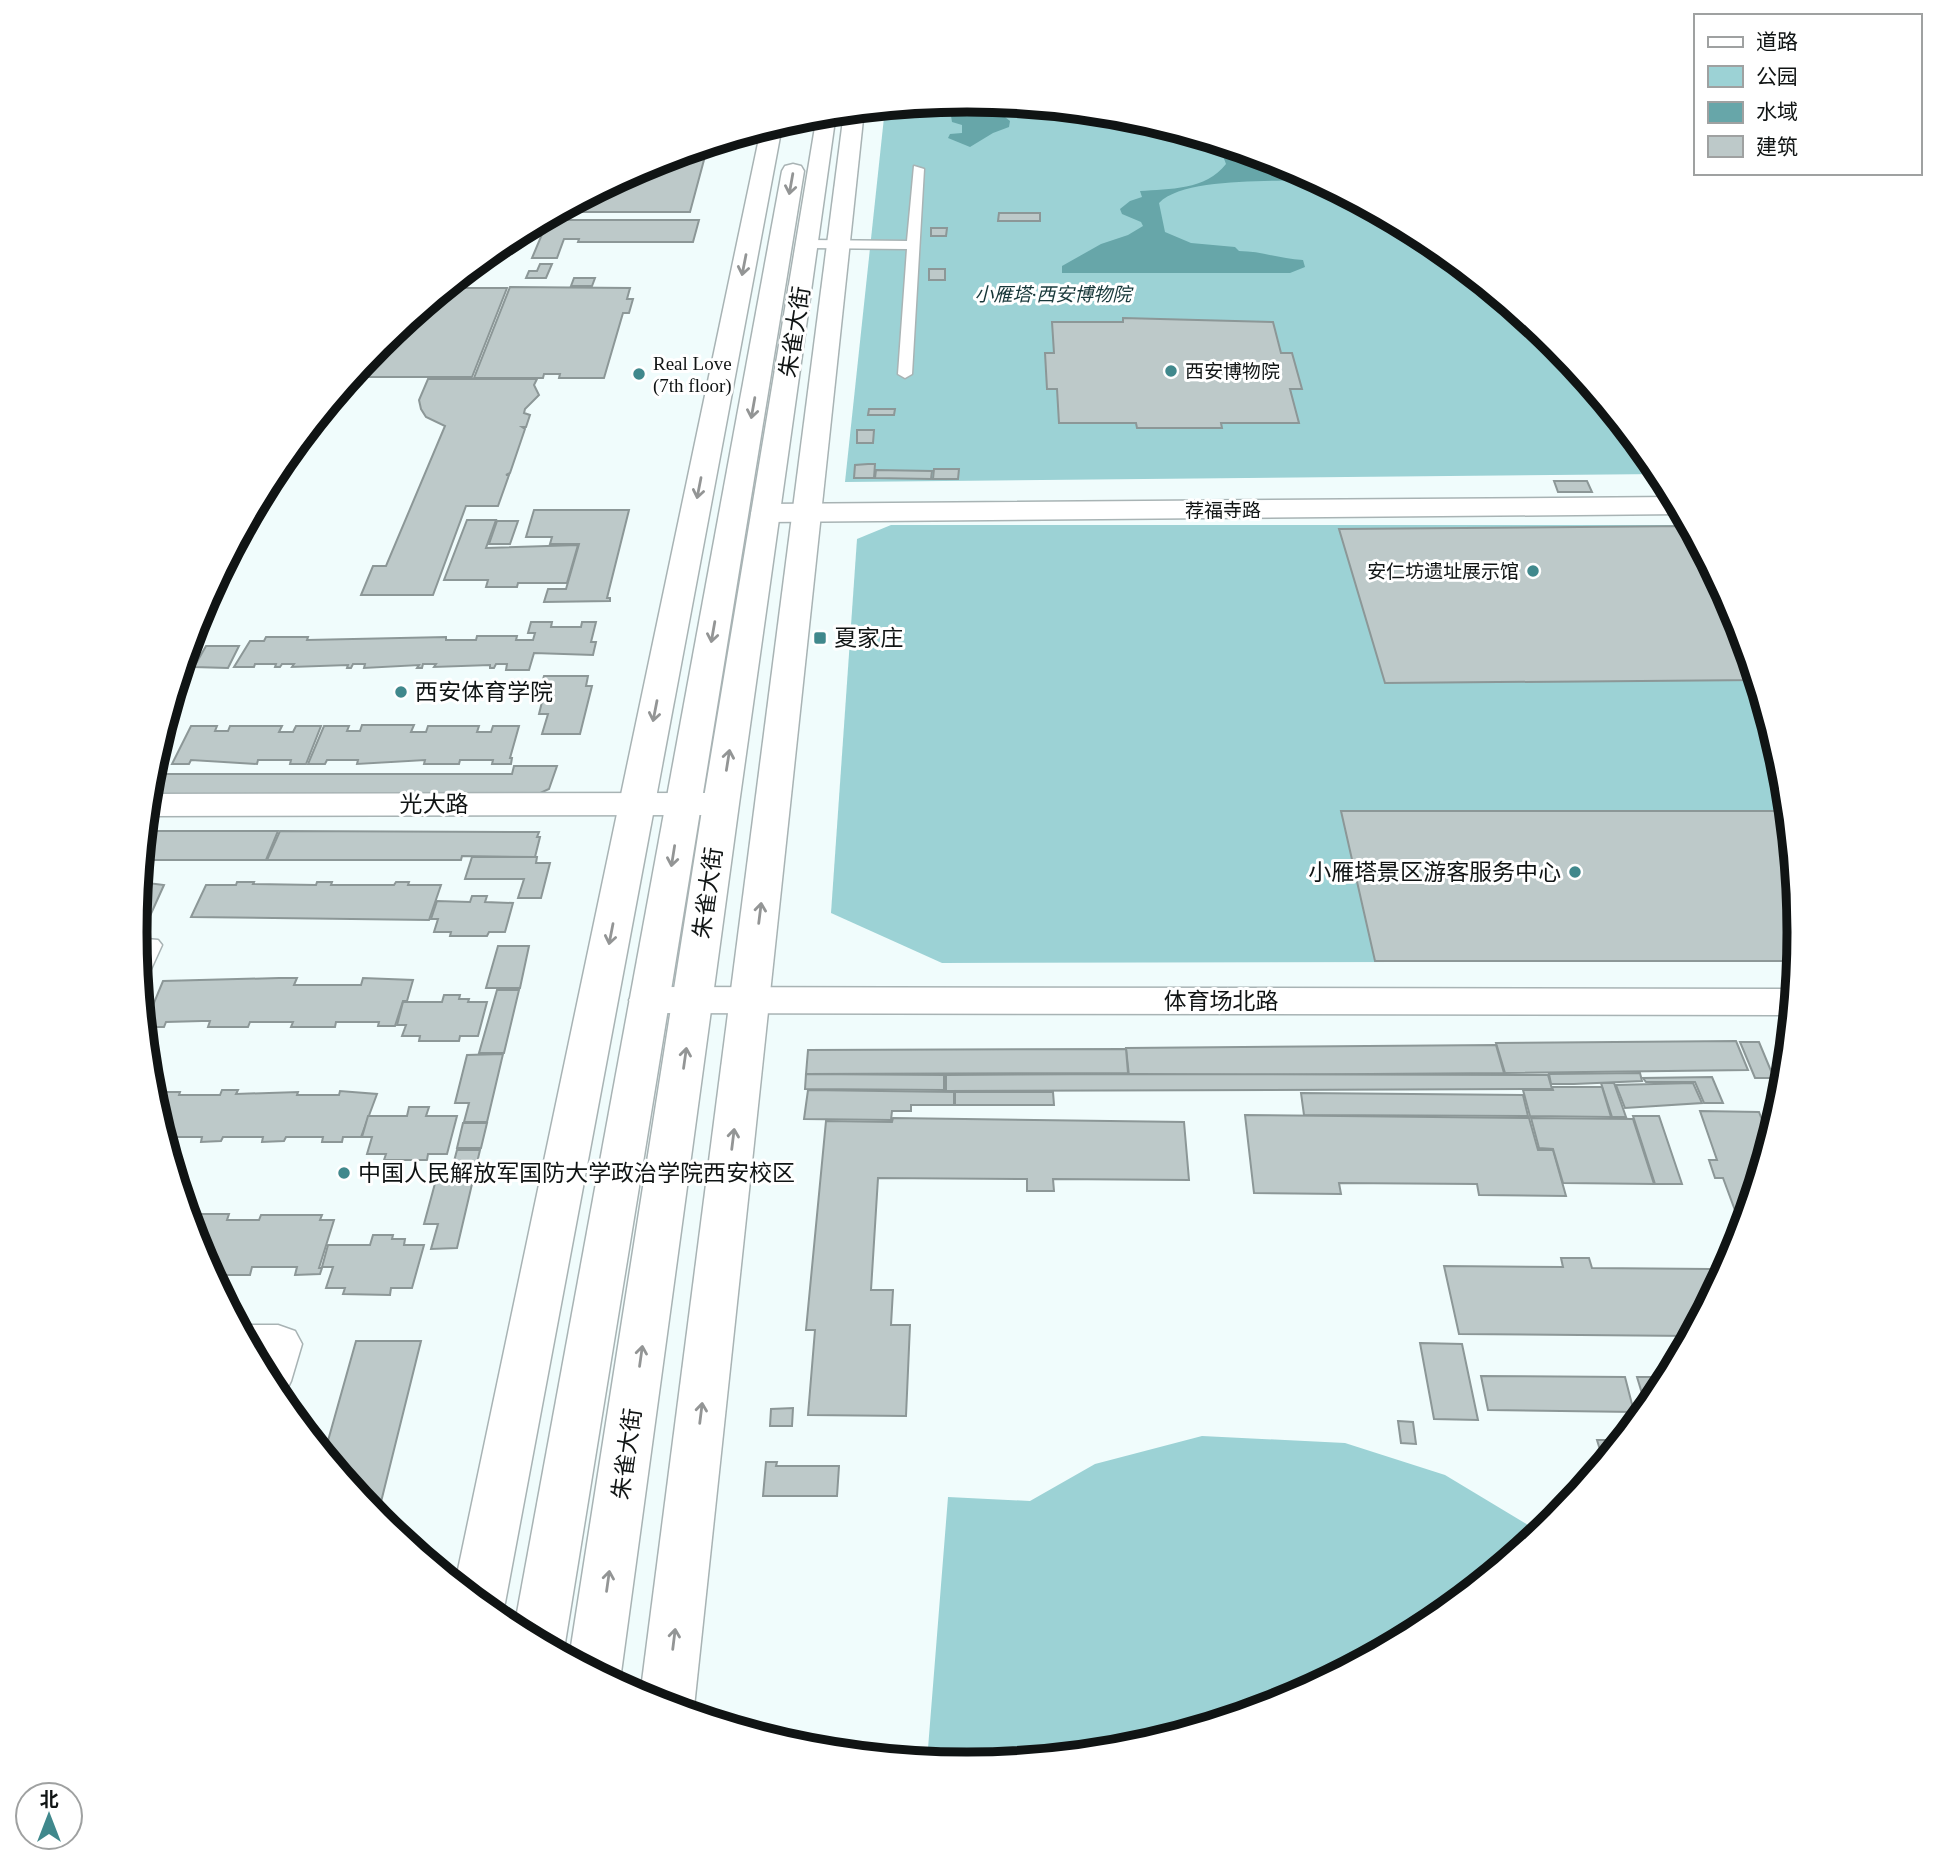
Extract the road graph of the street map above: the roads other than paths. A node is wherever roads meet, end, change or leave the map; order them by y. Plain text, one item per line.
1 (852, 120) edge
2 (827, 125) edge
3 (800, 130) edge
4 (770, 137) edge
5 (918, 169) dead end
6 (823, 244) junction
7 (915, 245) junction
8 (905, 374) dead end
9 (1668, 506) edge
10 (766, 513) junction
11 (807, 513) junction
12 (682, 803) junction
13 (636, 804) junction
14 (721, 804) junction
15 (157, 805) edge
16 (649, 1000) junction
17 (693, 1000) junction
18 (749, 1000) junction
19 (1785, 1002) edge
20 (258, 1344) edge
21 (271, 1366) edge
22 (480, 1592) edge
23 (540, 1632) edge
24 (595, 1663) edge
25 (667, 1696) edge

1 - 6 street
2 - 6 street, 朱雀大街
3 -> 12 street, 朱雀大街
4 -> 13 street
5 - 7 lane
6 - 7 lane
6 - 10 street, 朱雀大街
6 - 11 street
7 - 8 lane
9 - 11 street, 荐福寺路
10 - 11 street, 荐福寺路
14 -> 10 street, 朱雀大街
18 -> 11 street
12 - 13 street, 光大路
12 - 14 street, 光大路
12 -> 16 street, 朱雀大街
13 - 15 street, 光大路
13 -> 22 street
14 - 17 street, 朱雀大街
16 - 17 street, 体育场北路
16 - 23 street, 朱雀大街
17 - 18 street, 体育场北路
24 -> 17 street, 朱雀大街
18 - 19 street, 体育场北路
25 -> 18 street
20 - 21 street

